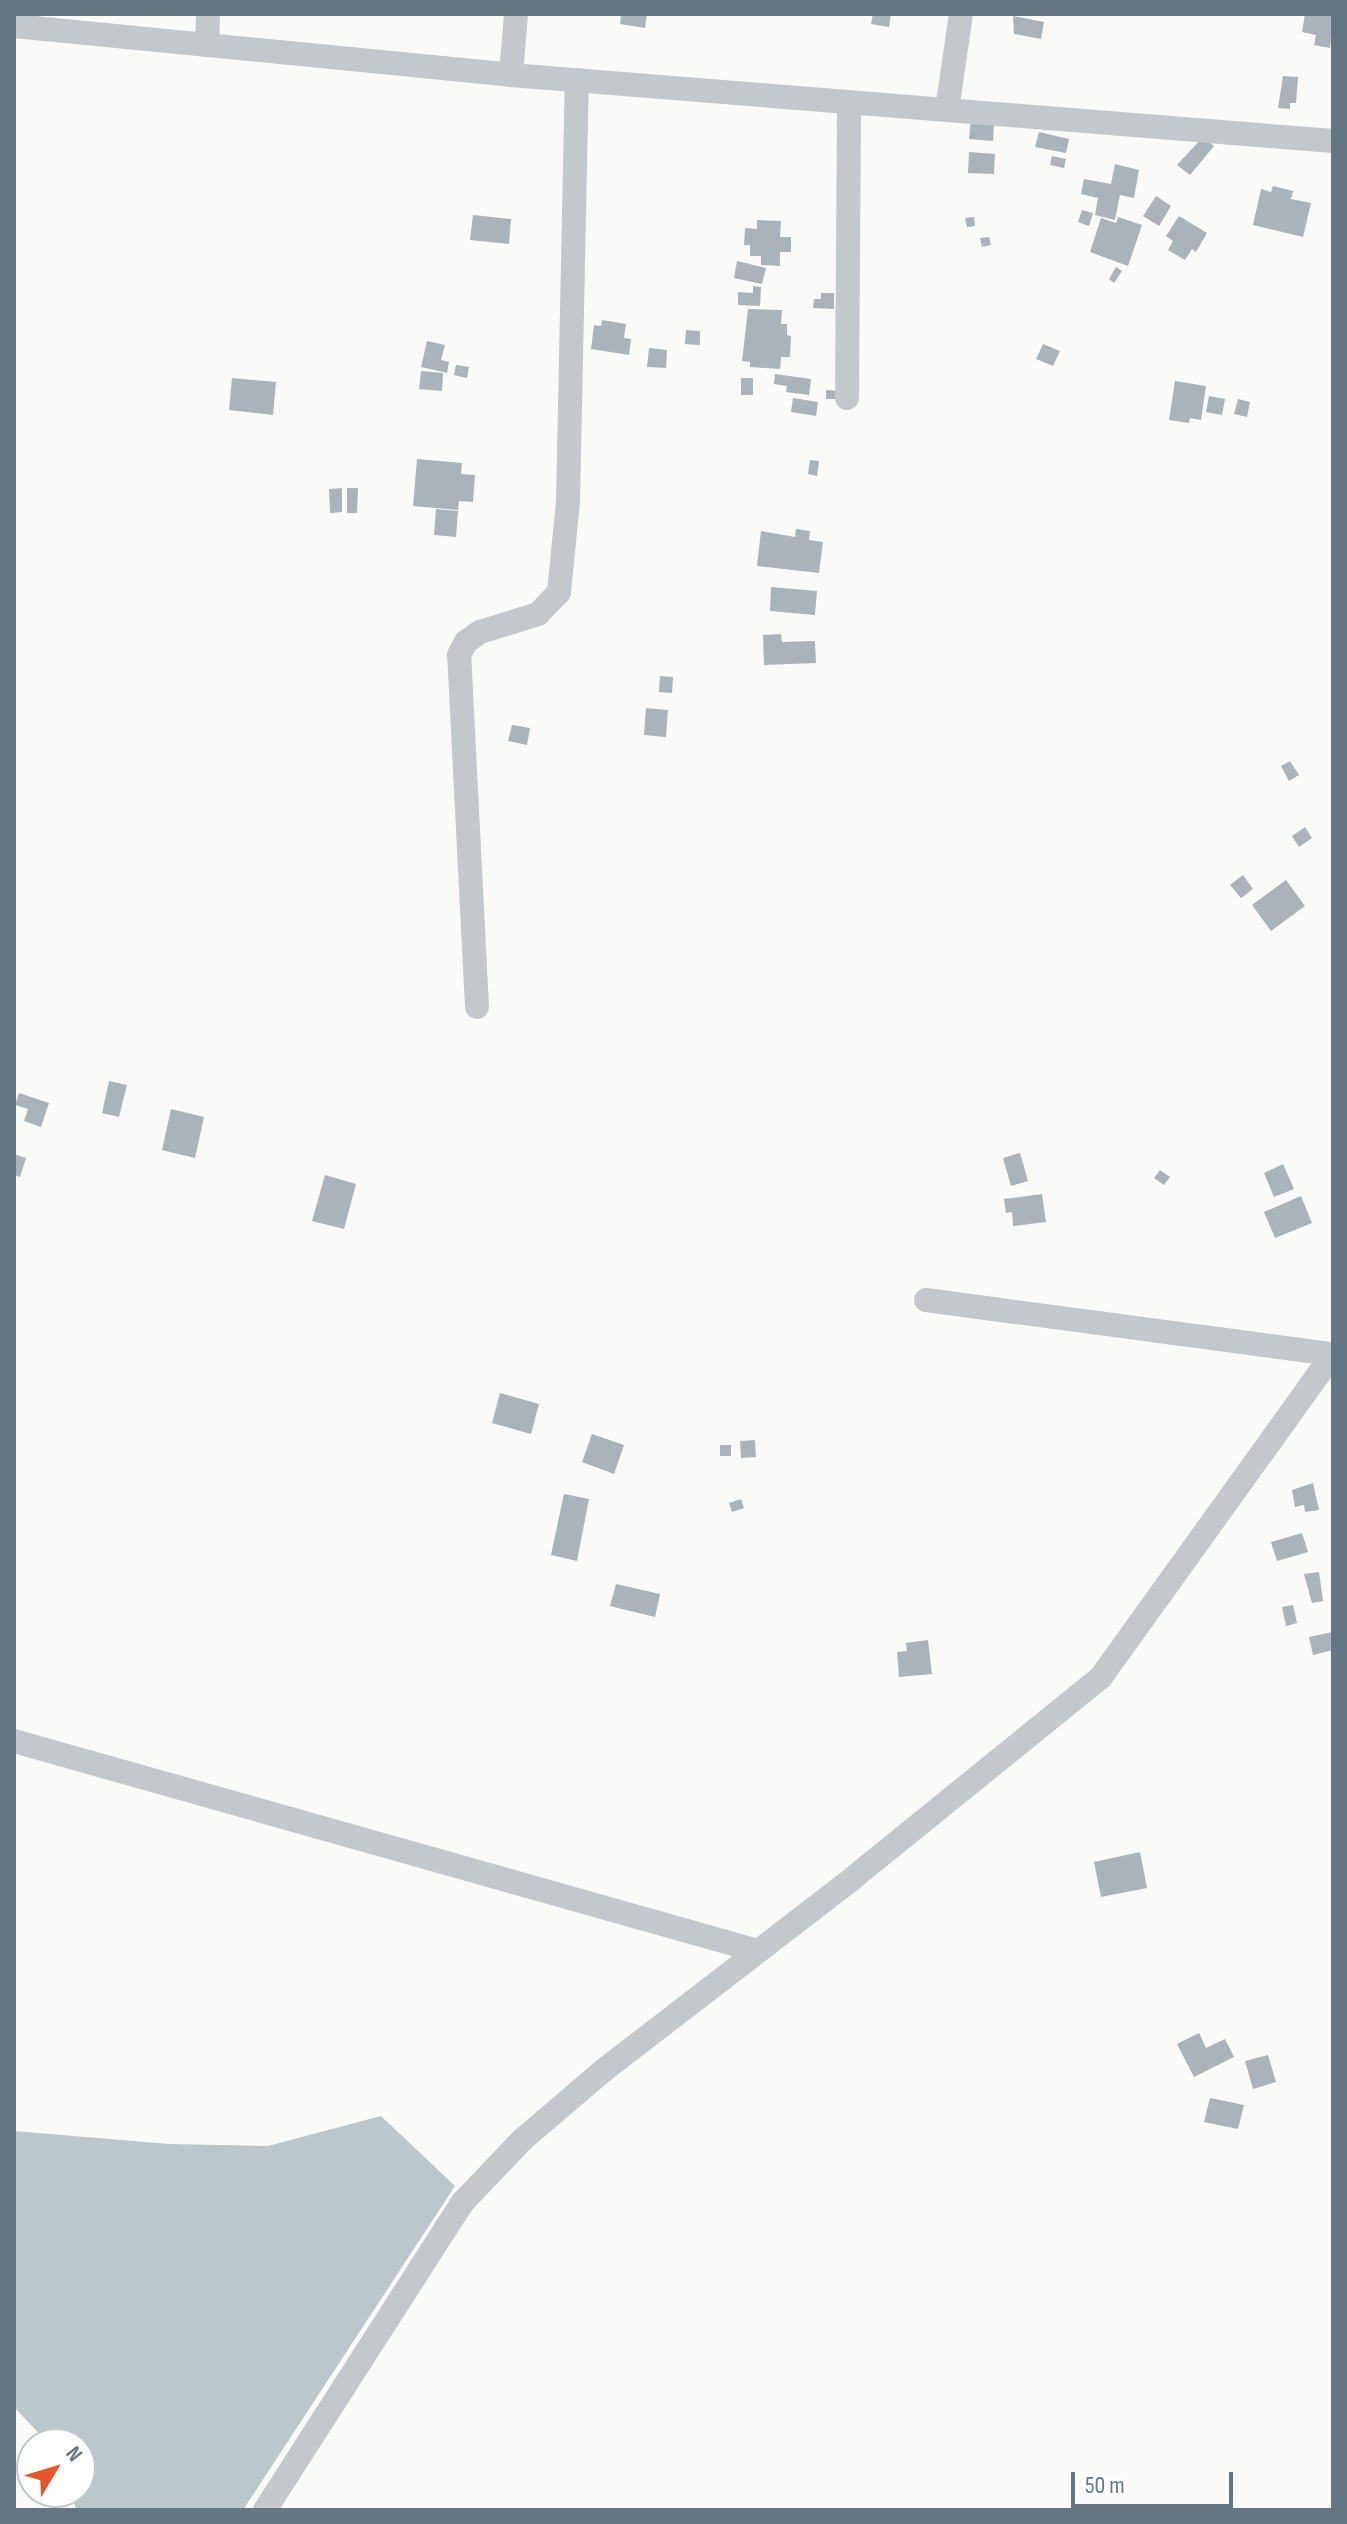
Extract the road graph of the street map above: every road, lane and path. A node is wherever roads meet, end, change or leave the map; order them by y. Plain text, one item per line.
1 (208, 14) edge
2 (516, 14) edge
3 (961, 14) edge
4 (16, 22) edge
5 (207, 45) junction
6 (511, 75) junction
7 (577, 80) junction
8 (849, 102) junction
9 (947, 110) junction
10 (1333, 141) edge
11 (847, 398) dead end
12 (477, 1007) dead end
13 (926, 1300) dead end
14 (1333, 1354) edge
15 (14, 1741) edge
16 (758, 1951) junction
17 (265, 2510) edge

1 - 5 street
2 - 6 street
3 - 9 street
4 - 5 street
5 - 6 street
6 - 7 street
7 - 8 street
7 - 12 street
8 - 9 street
8 - 11 street
9 - 10 street
13 - 14 street
14 - 16 street
15 - 16 street
16 - 17 street

